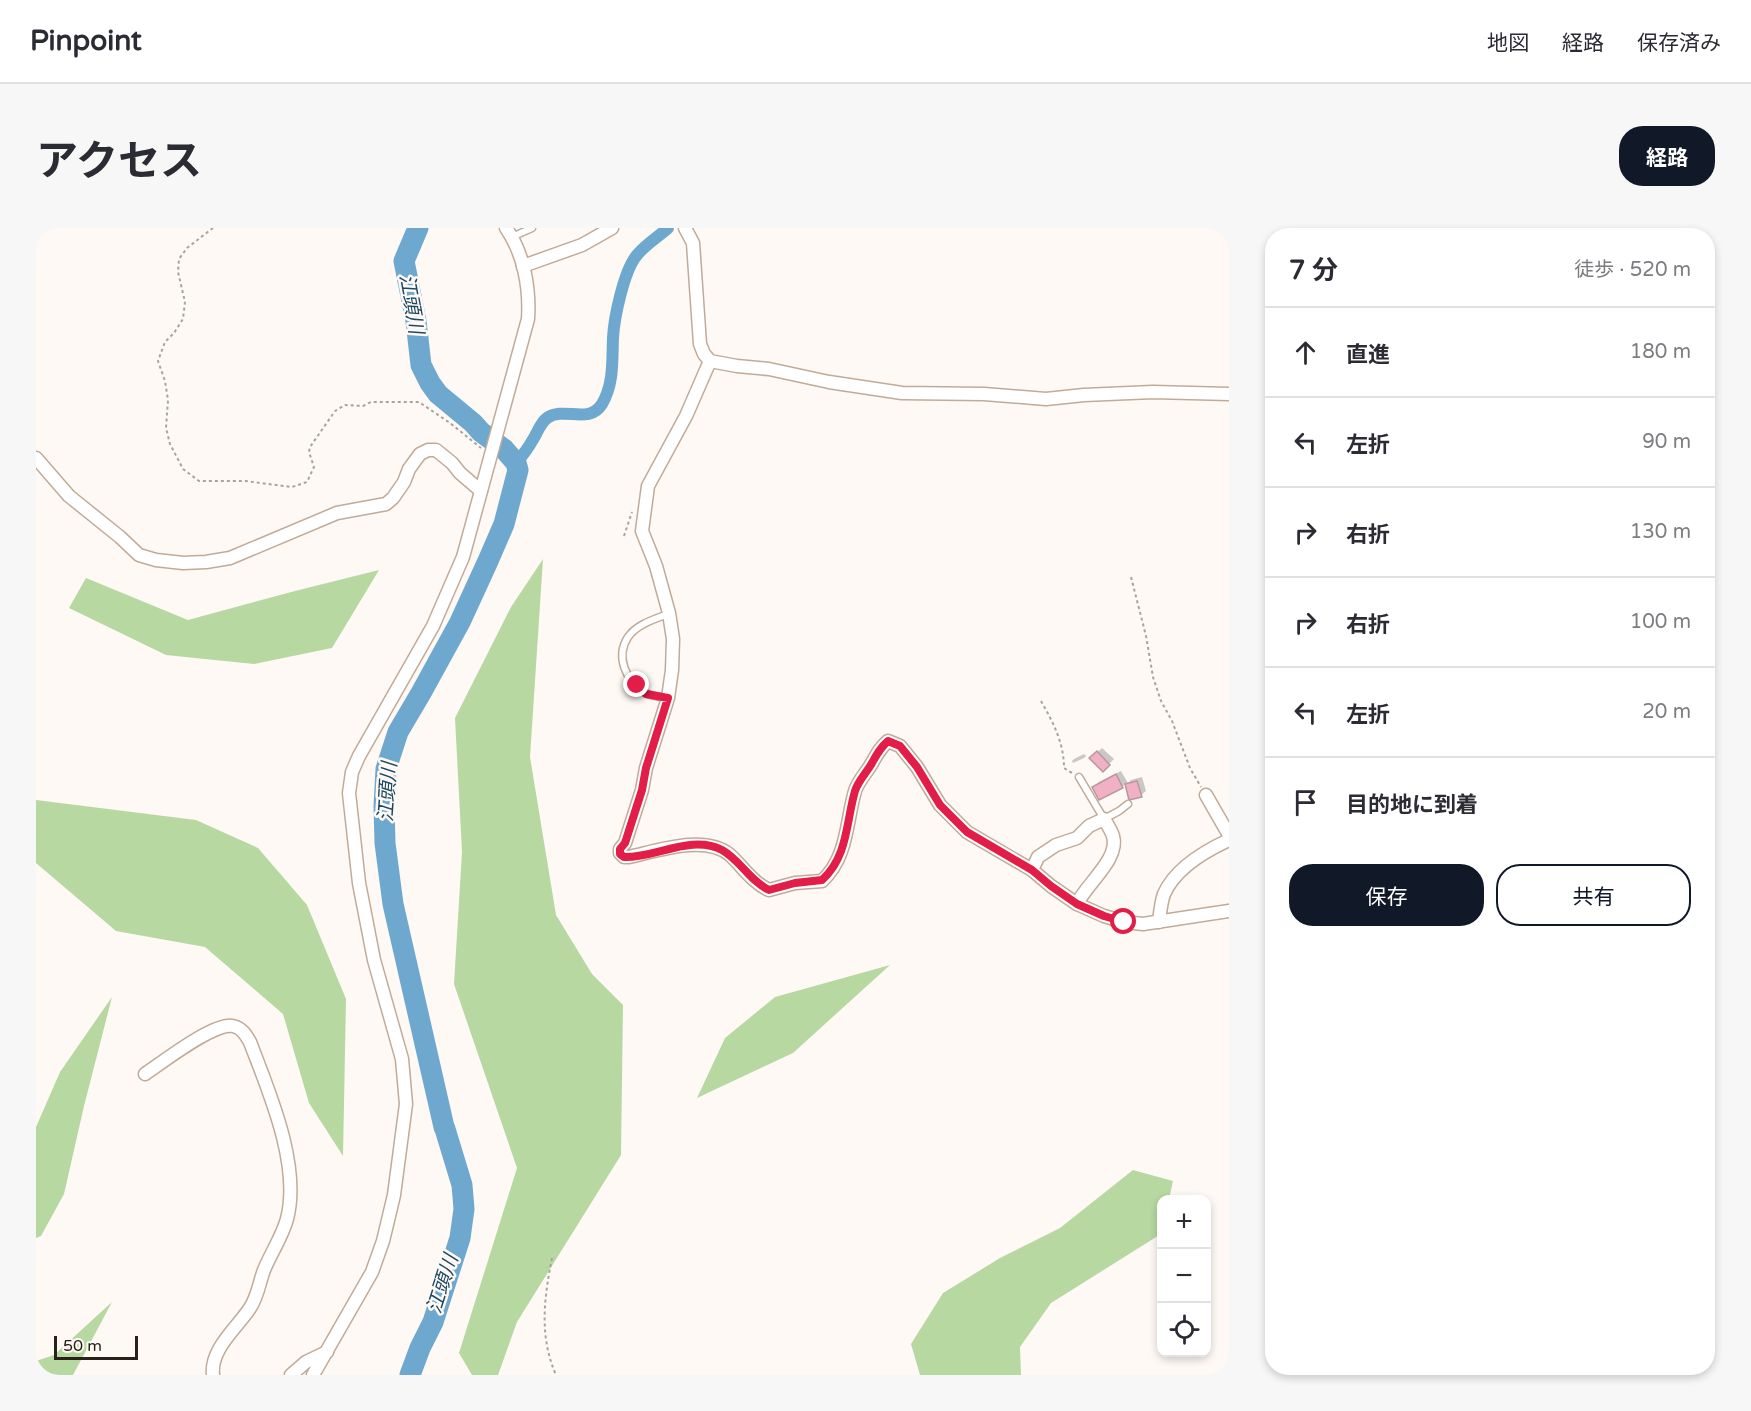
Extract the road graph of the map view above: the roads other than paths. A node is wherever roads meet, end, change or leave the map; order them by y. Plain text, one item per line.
1 (532, 228) edge
2 (612, 228) edge
3 (685, 228) edge
4 (509, 232) edge
5 (523, 266) junction
6 (710, 361) junction
7 (1229, 394) edge
8 (36, 458) edge
9 (481, 491) junction
10 (669, 614) junction
11 (668, 698) junction
12 (1079, 777) road end
13 (1206, 795) road end
14 (1128, 804) dead end
15 (1104, 819) junction
16 (1229, 836) edge
17 (1229, 840) edge
18 (1032, 870) junction
19 (1077, 904) junction
20 (1229, 911) edge
21 (1159, 922) junction
22 (145, 1074) dead end
23 (327, 1353) junction
24 (213, 1375) edge
25 (291, 1375) edge
26 (313, 1375) edge

1 - 4 lane
2 - 5 street
3 - 6 street
4 - 5 street
5 - 9 street
6 - 7 street
6 - 10 street
8 - 9 street
9 - 23 street
10 - 11 street
10 - 11 lane
11 - 18 street
12 - 15 lane
13 - 16 street
14 - 15 lane
15 - 18 street
15 - 19 street
17 - 21 street
18 - 19 street
19 - 21 street
20 - 21 street
22 - 24 street
23 - 25 street
23 - 26 street

